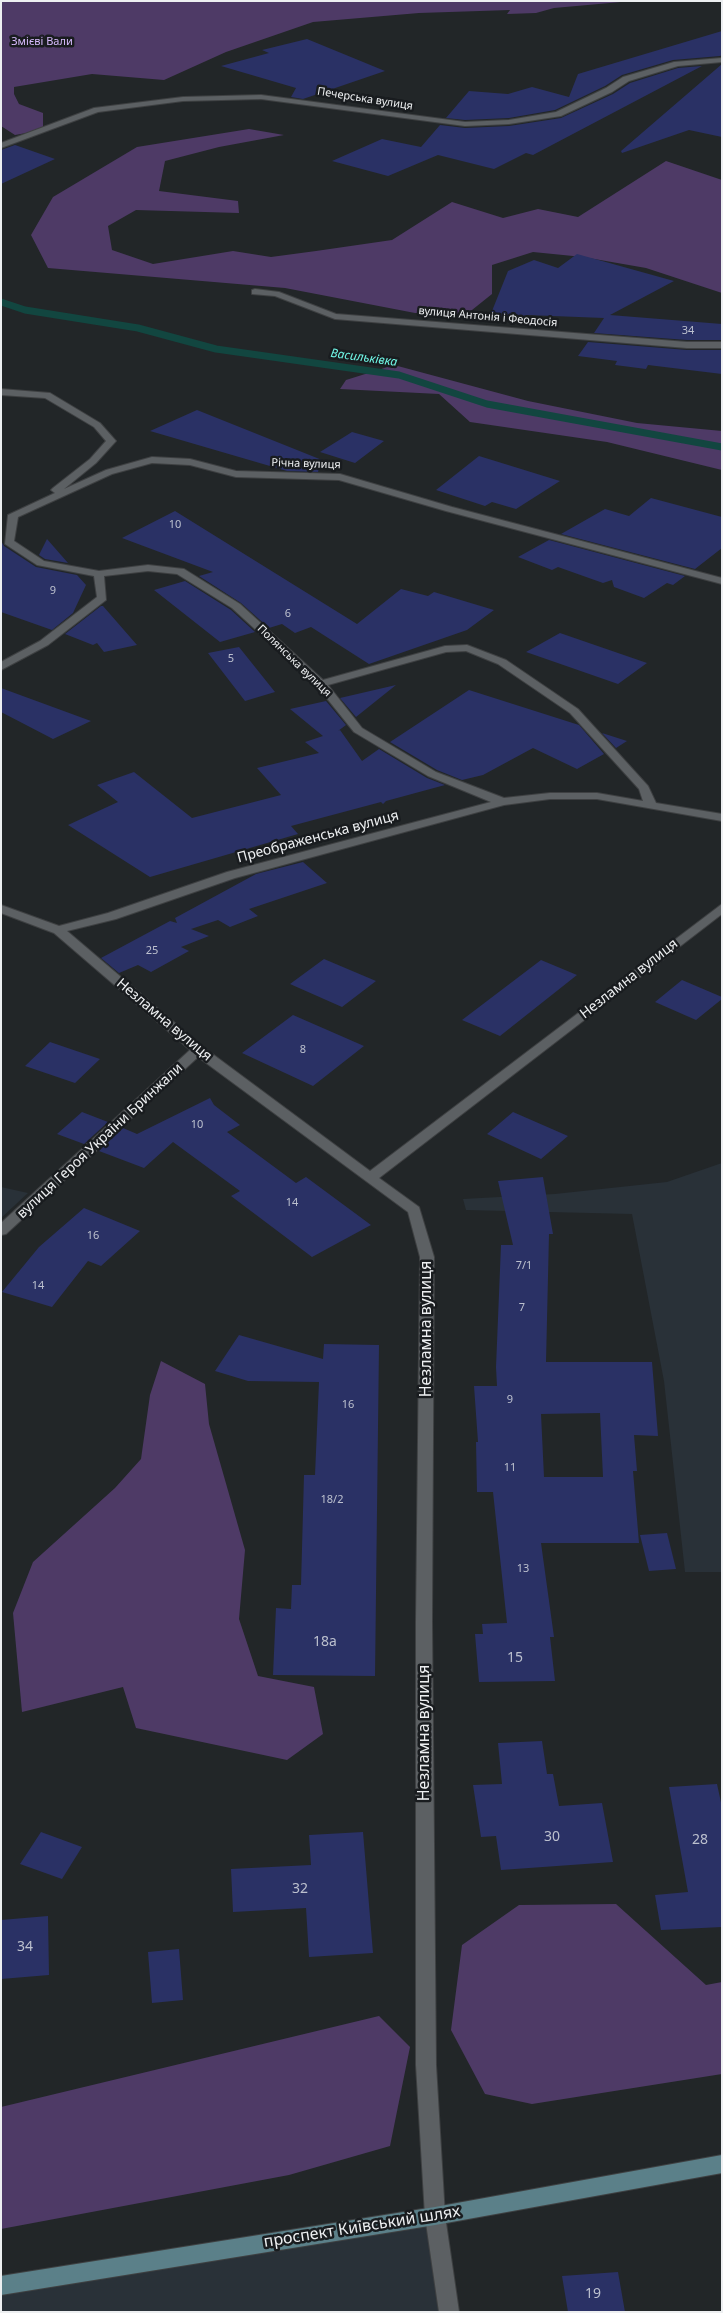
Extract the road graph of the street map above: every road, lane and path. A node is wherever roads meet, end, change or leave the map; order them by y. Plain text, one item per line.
1 (722, 60) edge
2 (1, 146) edge
3 (255, 292) dead end
4 (722, 345) edge
5 (1, 392) edge
6 (40, 503) junction
7 (99, 574) junction
8 (722, 581) edge
9 (1, 667) edge
10 (321, 684) junction
11 (503, 802) junction
12 (651, 805) junction
13 (722, 818) edge
14 (722, 908) edge
15 (1, 909) edge
16 (58, 930) junction
17 (198, 1050) junction
18 (370, 1178) junction
19 (1, 1231) edge
20 (722, 2164) edge
21 (435, 2216) junction
22 (1, 2286) edge
23 (450, 2312) edge

1 - 2 street, Печерська вулиця
3 - 4 street, вулиця Антонія і Феодосія
5 - 6 street
6 - 7 street, Річна вулиця
6 - 8 street, Річна вулиця
7 - 9 street
7 - 10 street, Полянська вулиця
10 - 11 street, Полянська вулиця
10 - 12 street
11 - 12 street, Преображенська вулиця
11 - 16 street, Преображенська вулиця
12 - 13 street, Преображенська вулиця
14 - 18 street, Незламна вулиця
15 - 16 street
16 - 17 street, Незламна вулиця
17 - 18 street, Незламна вулиця
17 - 19 street, вулиця Героя України Бринжали
18 - 21 street, Незламна вулиця
20 - 21 main road, проспект Київський шлях
21 - 22 main road, проспект Київський шлях
21 - 23 street, Незламна вулиця

